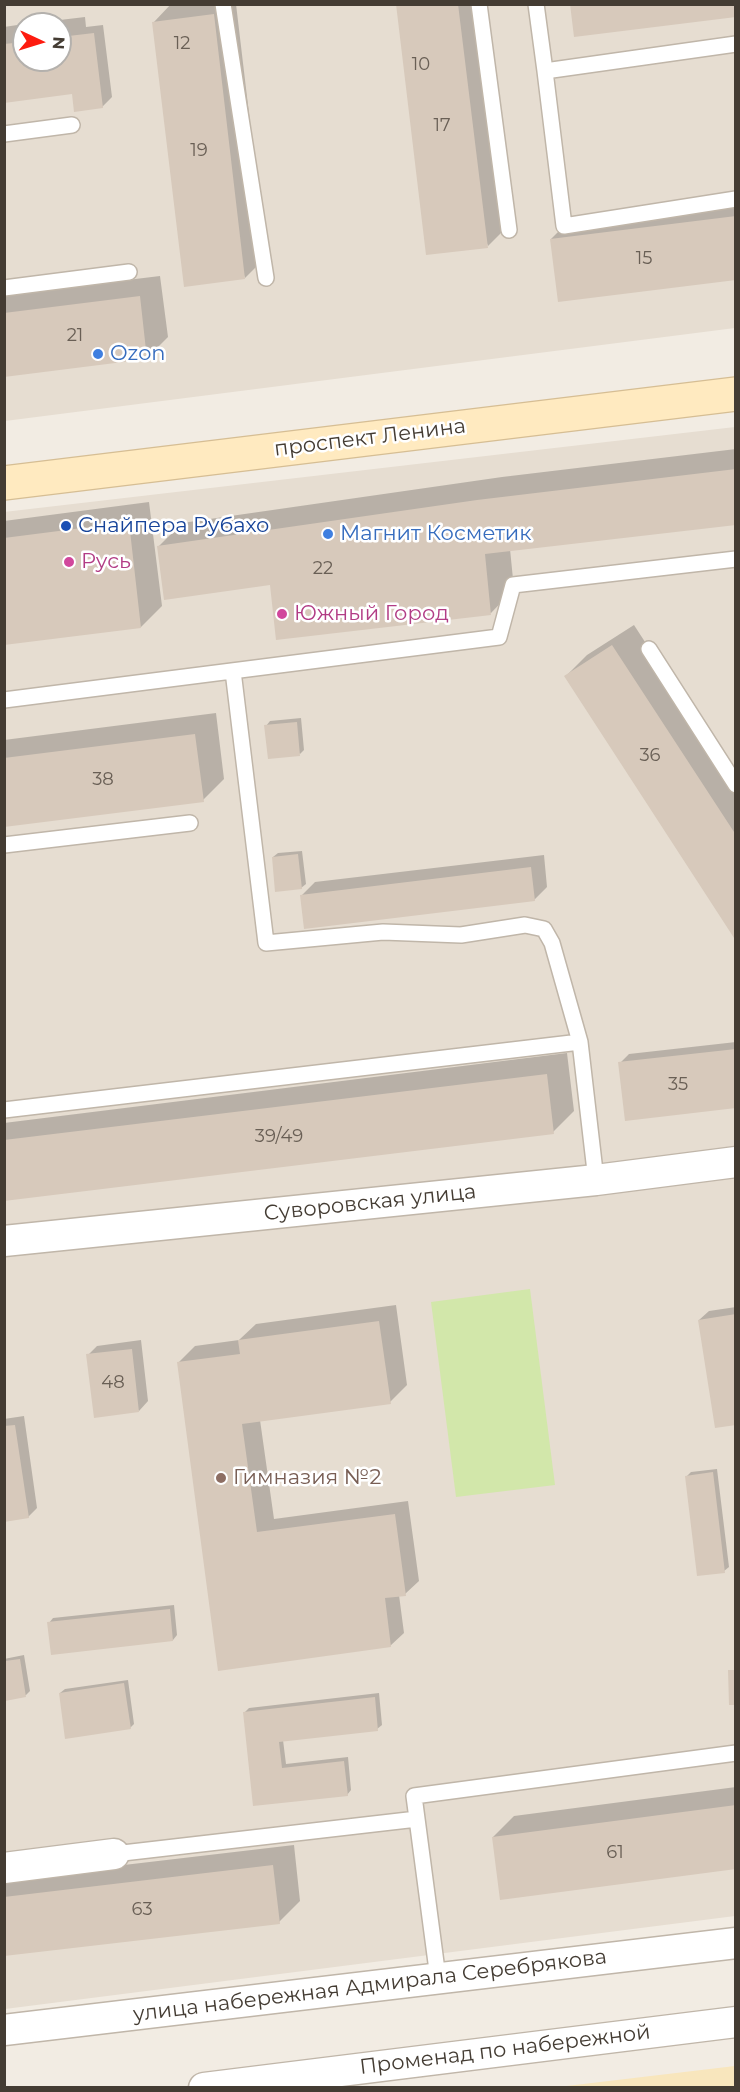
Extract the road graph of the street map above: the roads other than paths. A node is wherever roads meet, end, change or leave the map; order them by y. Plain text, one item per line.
1 (223, 4) edge
2 (479, 4) edge
3 (537, 4) edge
4 (735, 44) edge
5 (545, 71) junction
6 (72, 125) dead end
7 (4, 134) edge
8 (735, 200) edge
9 (509, 230) dead end
10 (129, 272) dead end
11 (266, 278) dead end
12 (4, 288) edge
13 (735, 394) edge
14 (4, 483) edge
15 (735, 559) edge
16 (649, 649) dead end
17 (233, 671) junction
18 (4, 700) edge
19 (735, 785) edge
20 (190, 823) dead end
21 (4, 845) edge
22 (580, 1042) junction
23 (4, 1110) edge
24 (735, 1162) edge
25 (596, 1180) junction
26 (4, 1241) edge
27 (735, 1753) edge
28 (417, 1819) junction
29 (114, 1854) joint
30 (4, 1868) edge
31 (735, 1943) edge
32 (438, 1978) junction
33 (735, 2022) edge
34 (4, 2030) edge
35 (204, 2088) edge

1 - 11 lane
2 - 9 lane
3 - 5 lane
4 - 5 lane
5 - 8 lane
6 - 7 lane
10 - 12 lane
13 - 14 street, проспект Ленина
15 - 17 lane
16 - 19 lane
17 - 18 lane
17 - 22 lane
20 - 21 lane
22 - 23 lane
22 - 25 lane
24 - 25 street, Суворовская улица
25 - 26 street, Суворовская улица
27 - 28 lane
28 - 29 lane
28 - 32 lane
29 - 30 street
31 - 32 street, улица набережная Адмирала Серебрякова
32 - 34 street, улица набережная Адмирала Серебрякова
33 - 35 street, Променад по набережной

